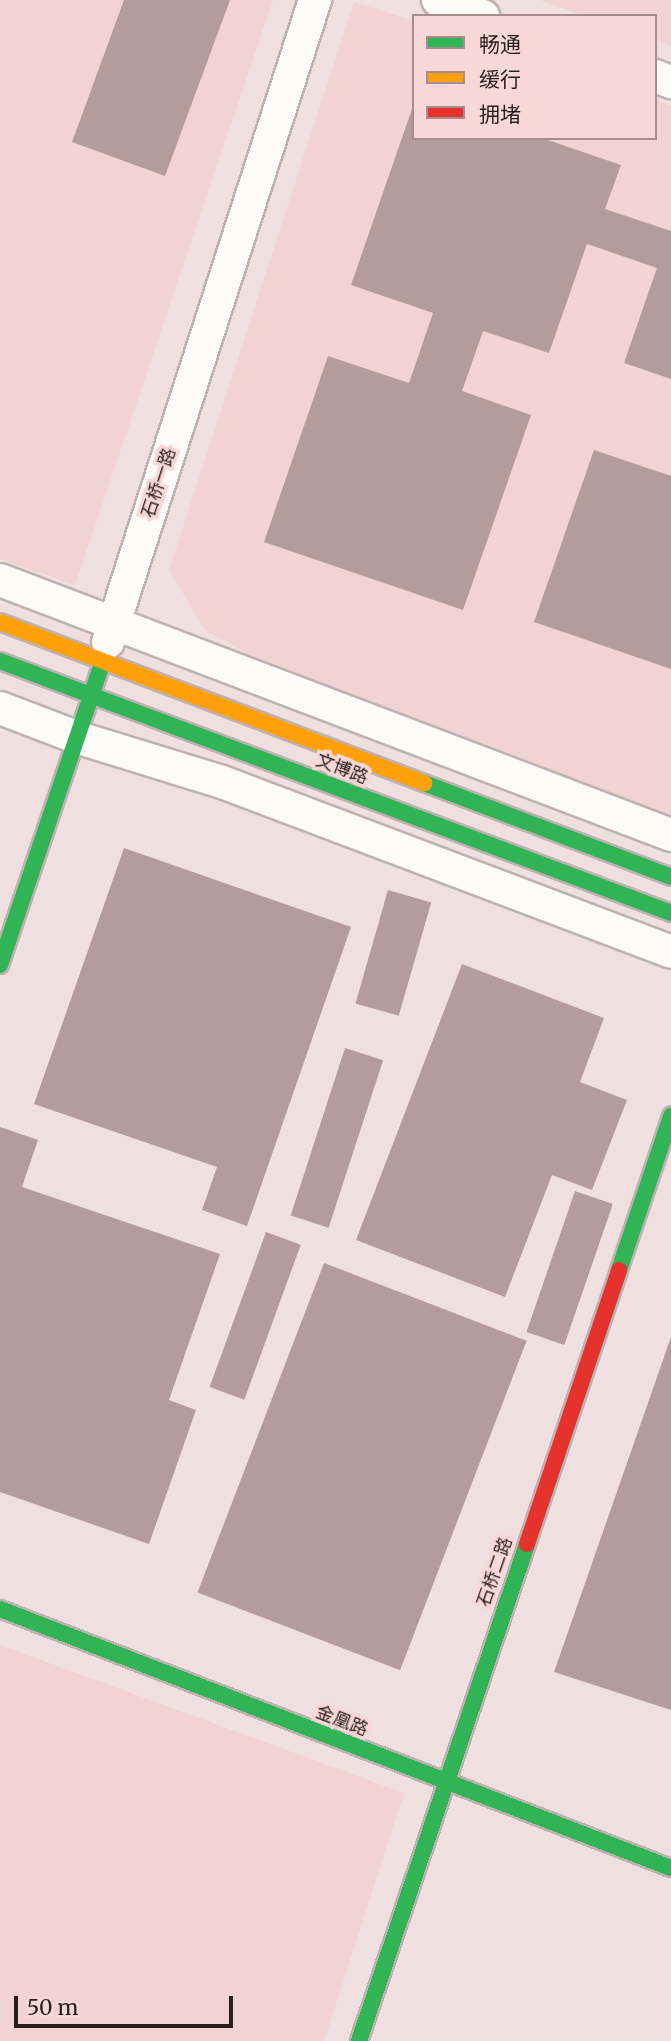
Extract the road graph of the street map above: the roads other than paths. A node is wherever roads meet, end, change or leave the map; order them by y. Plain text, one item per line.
1 (315, 0) edge
2 (438, 0) edge
3 (477, 14) edge
4 (0, 580) edge
5 (0, 622) edge
6 (115, 622) junction
7 (0, 661) edge
8 (102, 661) junction
9 (95, 695) junction
10 (0, 708) edge
11 (79, 738) junction
12 (671, 835) edge
13 (671, 877) edge
14 (671, 913) edge
15 (671, 952) edge
16 (0, 965) edge
17 (671, 1116) edge
18 (0, 1609) edge
19 (443, 1781) junction
20 (671, 1868) edge
21 (359, 2041) edge

1 - 6 street, 石桥一路
2 - 3 street
4 - 6 street
5 - 8 street, 文博路
6 - 8 street, 石桥一路
6 - 12 street
7 - 9 street, 文博路
8 - 9 street, 石桥一路
8 - 13 street, 文博路
9 - 11 street, 石桥一路
9 - 14 street, 文博路
10 - 11 street
11 - 15 street
11 - 16 street, 石桥一路
17 - 19 street, 石桥二路
18 - 19 street, 金凰路
19 - 20 street, 金凰路
19 - 21 street, 石桥二路

